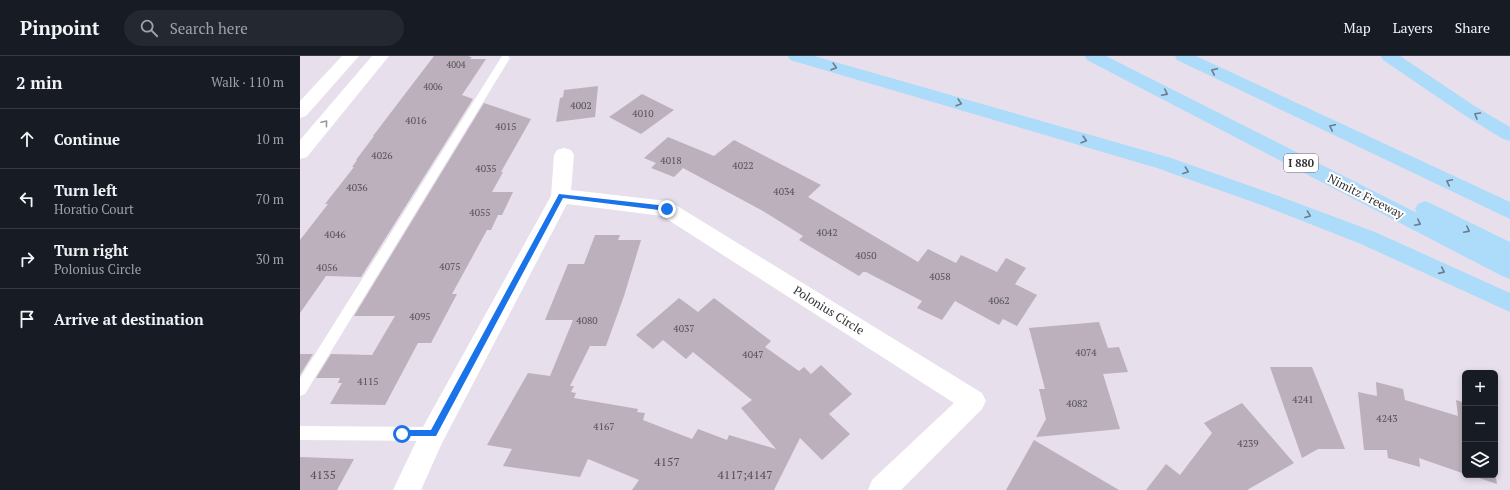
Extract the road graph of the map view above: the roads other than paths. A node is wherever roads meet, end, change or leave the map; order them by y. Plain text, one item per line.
1 (350, 56) edge
2 (381, 56) edge
3 (796, 56) edge
4 (1093, 56) edge
5 (1120, 56) edge
6 (1183, 56) edge
7 (1389, 56) edge
8 (506, 58) dead end
9 (300, 112) edge
10 (1510, 135) edge
11 (300, 152) edge
12 (564, 155) dead end
13 (561, 196) junction
14 (1510, 211) edge
15 (1510, 252) edge
16 (1510, 270) edge
17 (1510, 303) edge
18 (300, 390) edge
19 (300, 433) edge
20 (433, 434) junction
21 (407, 490) edge
22 (882, 490) edge

1 - 9 street
11 -> 2 street
3 -> 17 highway
4 -> 16 highway, Nimitz Freeway / I 880
5 -> 15 highway, I 880
14 -> 6 highway
10 -> 7 highway
8 - 18 lane
12 - 13 street
13 - 20 street
13 - 22 street, Polonius Circle
19 - 20 lane
20 - 21 street

